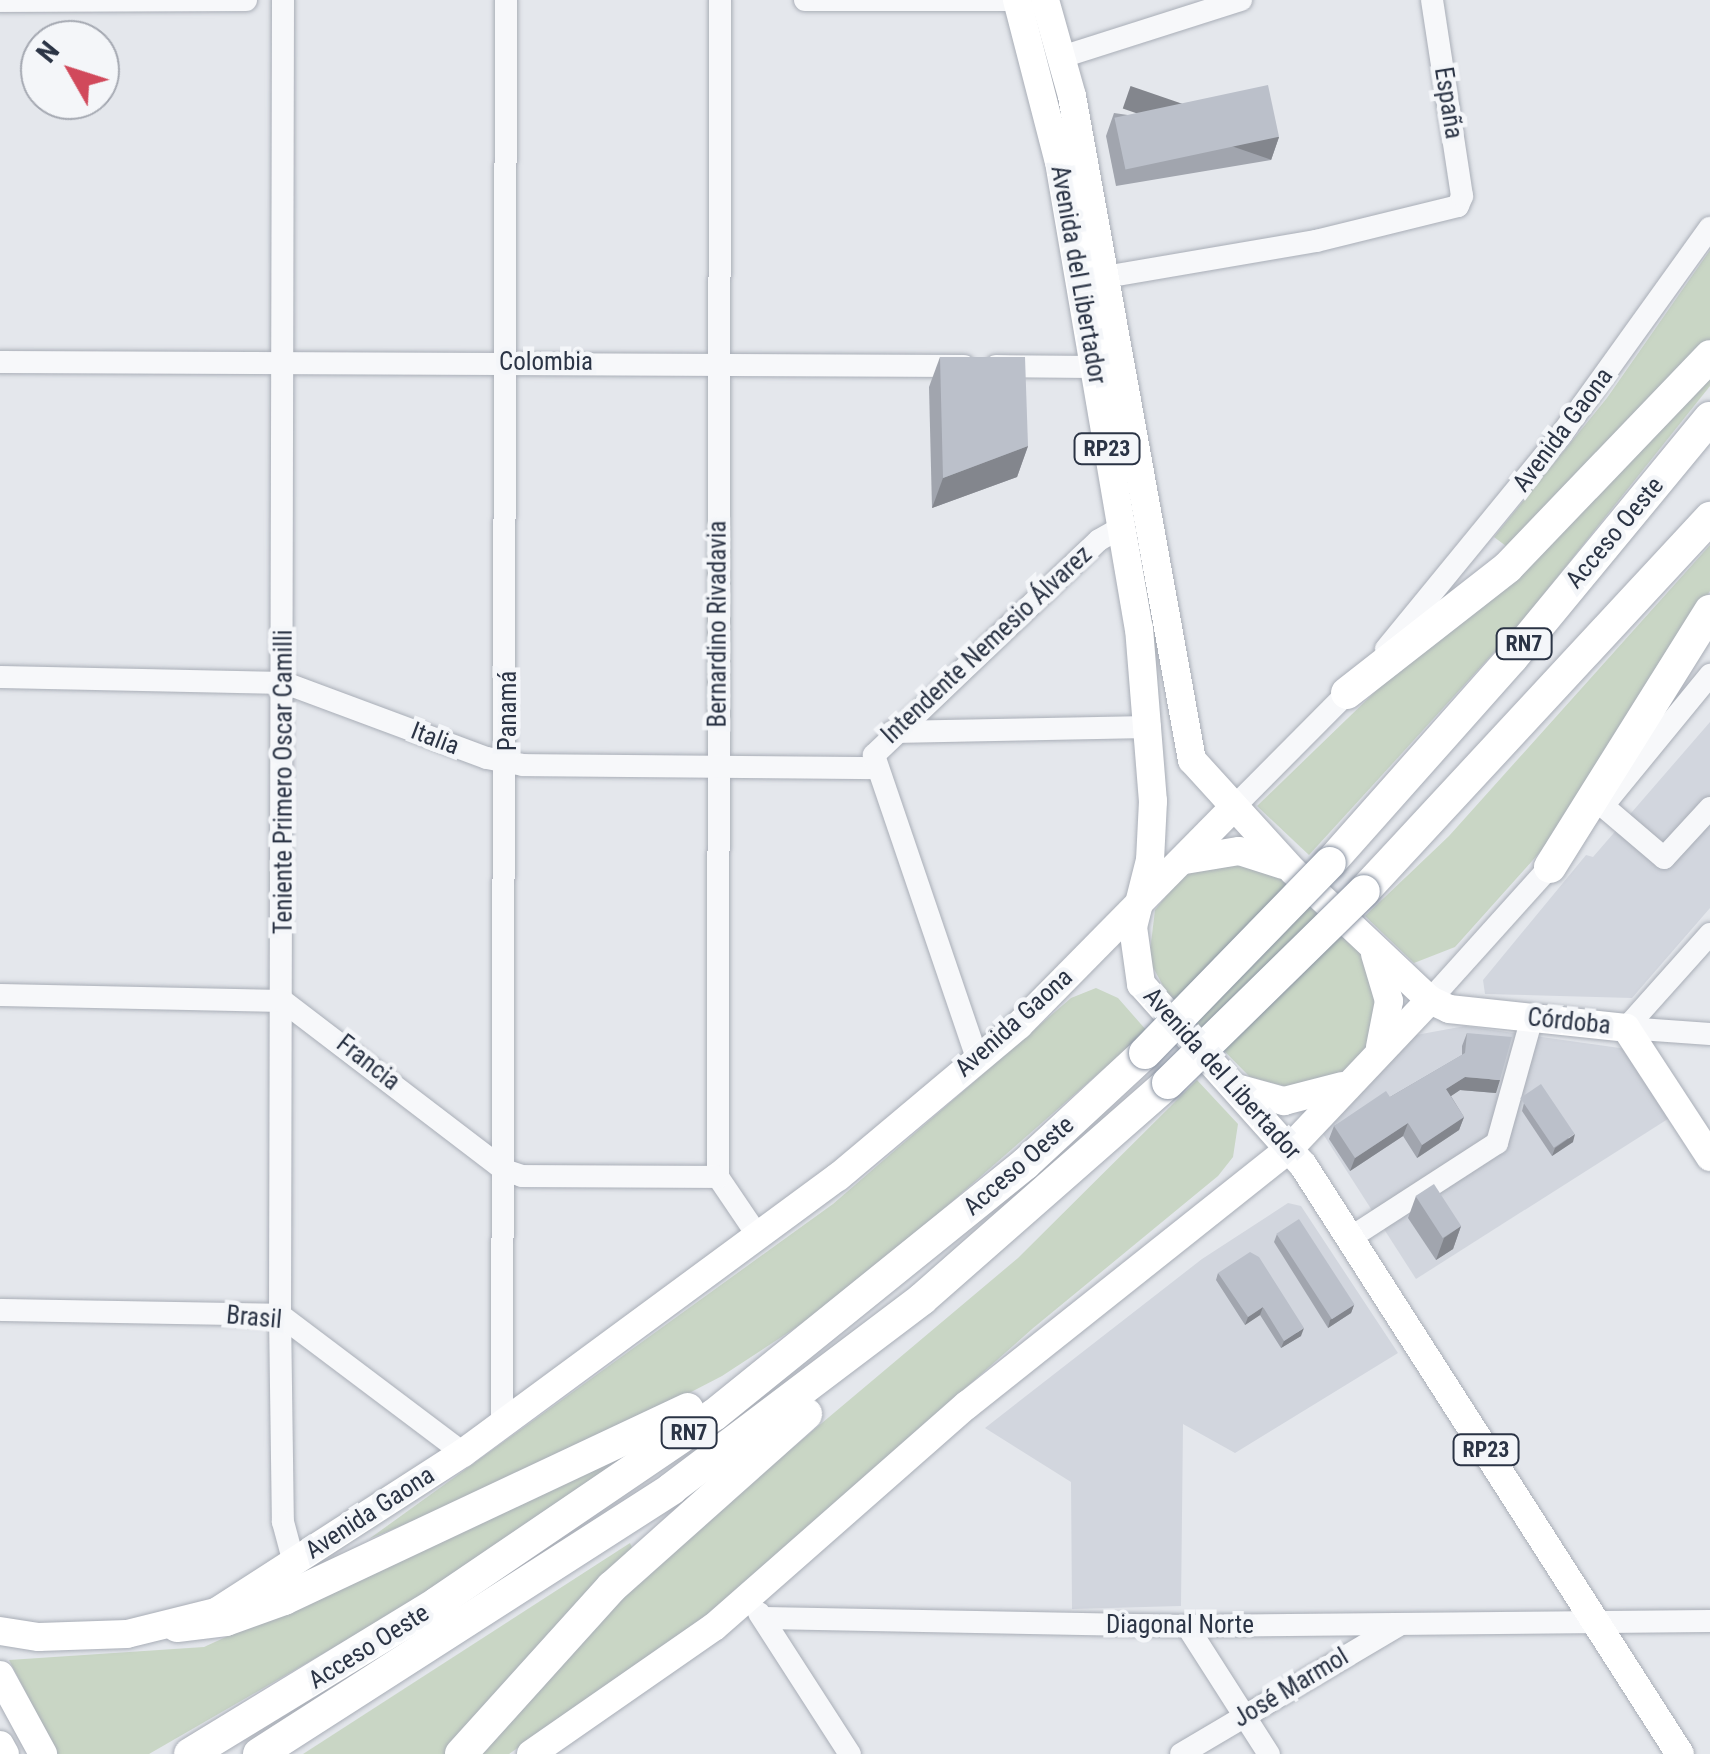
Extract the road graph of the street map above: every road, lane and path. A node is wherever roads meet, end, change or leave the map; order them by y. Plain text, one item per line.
1 (246, 0) edge
2 (283, 0) edge
3 (506, 0) edge
4 (720, 0) edge
5 (806, 0) edge
6 (1006, 0) edge
7 (1017, 0) edge
8 (1044, 0) edge
9 (1241, 0) edge
10 (1432, 0) edge
11 (0, 1) edge
12 (1062, 58) junction
13 (1710, 228) edge
14 (1105, 277) junction
15 (1710, 356) edge
16 (283, 361) junction
17 (0, 362) edge
18 (508, 362) junction
19 (717, 363) junction
20 (1093, 367) junction
21 (1710, 418) edge
22 (1710, 518) edge
23 (1122, 527) junction
24 (1710, 611) edge
25 (1710, 675) edge
26 (0, 677) edge
27 (285, 683) junction
28 (1348, 694) junction
29 (1150, 727) junction
30 (892, 732) junction
31 (508, 764) junction
32 (718, 767) junction
33 (876, 768) junction
34 (1603, 806) junction
35 (1710, 808) edge
36 (1232, 809) junction
37 (1182, 861) junction
38 (1550, 867) junction
39 (1293, 871) junction
40 (1141, 902) junction
41 (1710, 934) edge
42 (1371, 949) junction
43 (0, 995) edge
44 (283, 1000) junction
45 (1430, 1000) junction
46 (1532, 1018) junction
47 (1626, 1028) junction
48 (1710, 1034) edge
49 (1376, 1056) junction
50 (977, 1058) junction
51 (1352, 1079) junction
52 (1230, 1084) junction
53 (1290, 1148) junction
54 (1710, 1157) edge
55 (504, 1170) junction
56 (718, 1177) junction
57 (758, 1236) junction
58 (1350, 1238) junction
59 (922, 1299) junction
60 (0, 1310) edge
61 (280, 1315) junction
62 (841, 1315) junction
63 (502, 1422) junction
64 (463, 1453) junction
65 (294, 1563) junction
66 (755, 1610) junction
67 (1596, 1621) junction
68 (1710, 1621) edge
69 (1402, 1623) junction
70 (1187, 1626) junction
71 (165, 1628) junction
72 (0, 1630) edge
73 (39, 1636) junction
74 (0, 1649) edge
75 (0, 1674) edge
76 (1244, 1715) junction
77 (0, 1745) edge
78 (5, 1754) edge
79 (43, 1754) edge
80 (190, 1754) edge
81 (259, 1754) edge
82 (461, 1754) edge
83 (531, 1754) edge
84 (850, 1754) edge
85 (1181, 1754) edge
86 (1269, 1754) edge
87 (1680, 1754) edge

1 - 11 street
2 - 16 street, Teniente Primero Oscar Camilli
3 - 18 street, Panamá
4 - 19 street, Bernardino Rivadavia
5 - 6 street
7 - 20 main road, Avenida del Libertador / RP23
8 - 12 main road, Avenida del Libertador / RP23
9 - 12 street
10 - 14 street, España
12 - 14 main road, Avenida del Libertador / RP23
13 - 28 street, Avenida Gaona
14 - 36 main road, Avenida del Libertador / RP23
15 - 28 highway
16 - 17 street, Colombia
16 - 18 street, Colombia
16 - 27 street, Teniente Primero Oscar Camilli
18 - 19 street, Colombia
18 - 31 street, Panamá
19 - 20 street, Colombia
19 - 32 street, Bernardino Rivadavia
20 - 23 main road, Avenida del Libertador / RP23
21 - 62 highway, Acceso Oeste / RN7, bridge
22 - 59 highway, Acceso Oeste / RN7, bridge
23 - 29 main road, Avenida del Libertador / RP23
23 - 30 street, Intendente Nemesio Álvarez
24 - 38 highway
25 - 34 street
26 - 27 street, Italia
27 - 31 street, Italia
27 - 44 street, Teniente Primero Oscar Camilli
28 - 36 street, Avenida Gaona
29 - 30 street
29 - 40 main road, Avenida del Libertador / RP23
30 - 33 street, Intendente Nemesio Álvarez
31 - 32 street, Italia
31 - 55 street, Panamá
32 - 33 street, Italia
32 - 56 street, Bernardino Rivadavia
33 - 50 street, Intendente Nemesio Álvarez
34 - 35 street
34 - 38 street
36 - 37 main road, Avenida Gaona
36 - 39 main road, Avenida del Libertador / RP23
37 - 39 main road
37 - 40 main road, Avenida Gaona
38 - 45 street
39 - 42 main road, Avenida del Libertador / RP23
40 - 50 main road, Avenida Gaona
40 - 52 main road, Avenida del Libertador / RP23
41 - 47 street
42 - 45 main road, Avenida del Libertador / RP23
42 - 49 main road
43 - 44 street
44 - 55 street, Francia
44 - 61 street, Teniente Primero Oscar Camilli
45 - 46 main road, Córdoba / RP23
45 - 49 main road
46 - 47 main road, Córdoba / RP23
46 - 58 street
47 - 48 street, Córdoba
47 - 54 main road
49 - 51 main road
50 - 57 main road, Avenida Gaona
51 - 52 main road
51 - 53 main road
52 - 53 main road, Avenida del Libertador / RP23
53 - 58 main road, Avenida del Libertador / RP23
53 - 66 main road
55 - 56 street
55 - 63 street, Panamá
56 - 57 street
57 - 63 main road, Avenida Gaona
58 - 67 main road, Avenida del Libertador / RP23
59 - 81 highway, Acceso Oeste / RN7
59 - 82 highway
60 - 61 street, Brasil
61 - 64 street, Brasil
61 - 65 street, Teniente Primero Oscar Camilli
62 - 71 highway
62 - 80 highway, Acceso Oeste / RN7
63 - 64 main road, Avenida Gaona
64 - 65 main road, Avenida Gaona
65 - 71 main road, Avenida Gaona
66 - 70 street, Diagonal Norte
66 - 83 main road
66 - 84 street
67 - 68 street, Diagonal Norte
67 - 69 street, Diagonal Norte
67 - 87 main road, Avenida del Libertador / RP23
69 - 70 street, Diagonal Norte
69 - 76 street, José Marmol
70 - 76 street
71 - 73 main road, Avenida Gaona
72 - 73 main road
73 - 74 main road
75 - 79 main road
76 - 85 street, José Marmol
76 - 86 street
77 - 78 main road

